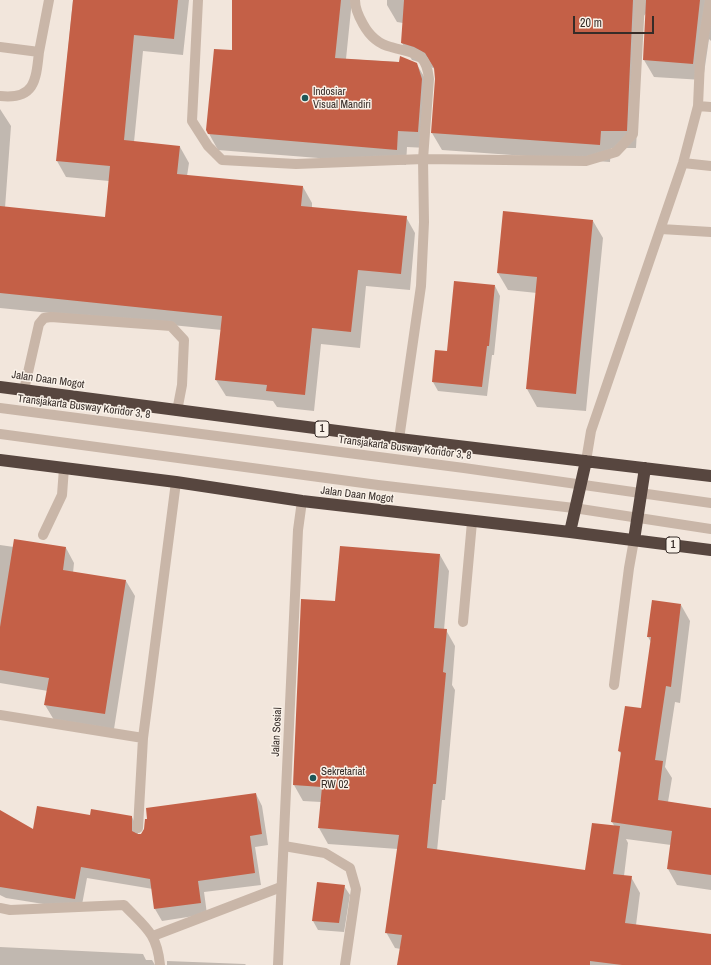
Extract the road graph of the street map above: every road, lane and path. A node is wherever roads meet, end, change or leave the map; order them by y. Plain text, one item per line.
1 (49, 0) edge
2 (198, 0) edge
3 (355, 0) edge
4 (640, 0) edge
5 (710, 0) edge
6 (0, 46) edge
7 (39, 52) junction
8 (0, 96) edge
9 (698, 106) junction
10 (711, 107) edge
11 (423, 159) junction
12 (683, 163) junction
13 (711, 166) edge
14 (661, 229) junction
15 (711, 232) edge
16 (0, 387) edge
17 (24, 390) junction
18 (0, 408) edge
19 (177, 411) junction
20 (0, 434) edge
21 (399, 439) junction
22 (0, 460) edge
23 (586, 461) junction
24 (64, 468) junction
25 (645, 468) junction
26 (711, 476) edge
27 (176, 482) junction
28 (579, 486) junction
29 (641, 494) junction
30 (302, 501) junction
31 (711, 503) edge
32 (574, 508) junction
33 (638, 518) junction
34 (472, 522) junction
35 (711, 529) edge
36 (570, 532) junction
37 (43, 534) dead end
38 (634, 540) junction
39 (711, 550) edge
40 (462, 622) dead end
41 (614, 685) dead end
42 (0, 715) edge
43 (143, 738) junction
44 (138, 828) dead end
45 (284, 846) junction
46 (281, 887) junction
47 (0, 908) edge
48 (154, 936) junction
49 (160, 965) edge
50 (278, 965) edge
51 (345, 965) edge

1 - 7 street
2 - 11 street
3 - 11 street
4 - 11 street
5 - 9 street
6 - 7 street
7 - 8 street
9 - 10 street
9 - 12 street
11 - 21 street
12 - 13 street
12 - 14 street
14 - 15 street
14 - 23 street
16 - 17 highway, Jalan Daan Mogot / 1
17 - 19 highway, Jalan Daan Mogot / 1
17 - 19 street
18 - 28 street, Transjakarta Busway Koridor 3, 8
19 - 21 highway, Jalan Daan Mogot / 1
20 - 32 street
21 - 23 highway, Jalan Daan Mogot / 1
22 - 24 highway, Jalan Daan Mogot / 1
23 - 25 highway, Jalan Daan Mogot / 1
23 - 28 highway
24 - 27 highway, Jalan Daan Mogot / 1
24 - 37 street
25 - 26 highway, Jalan Daan Mogot / 1
25 - 29 highway
27 - 30 highway, Jalan Daan Mogot / 1
27 - 43 street
28 - 29 street, Transjakarta Busway Koridor 3, 8
28 - 32 highway
29 - 31 street, Transjakarta Busway Koridor 3, 8
29 - 33 highway
30 - 34 highway, Jalan Daan Mogot / 1
30 - 45 street, Jalan Sosial
32 - 33 street
32 - 36 highway
33 - 35 street
33 - 38 highway
34 - 36 highway, Jalan Daan Mogot / 1
34 - 40 street
36 - 38 highway, Jalan Daan Mogot / 1
38 - 39 highway, Jalan Daan Mogot / 1
38 - 41 street
42 - 43 street
43 - 44 street
45 - 46 street, Jalan Sosial
45 - 51 street
46 - 48 street
46 - 50 street, Jalan Sosial
47 - 48 street
48 - 49 street

